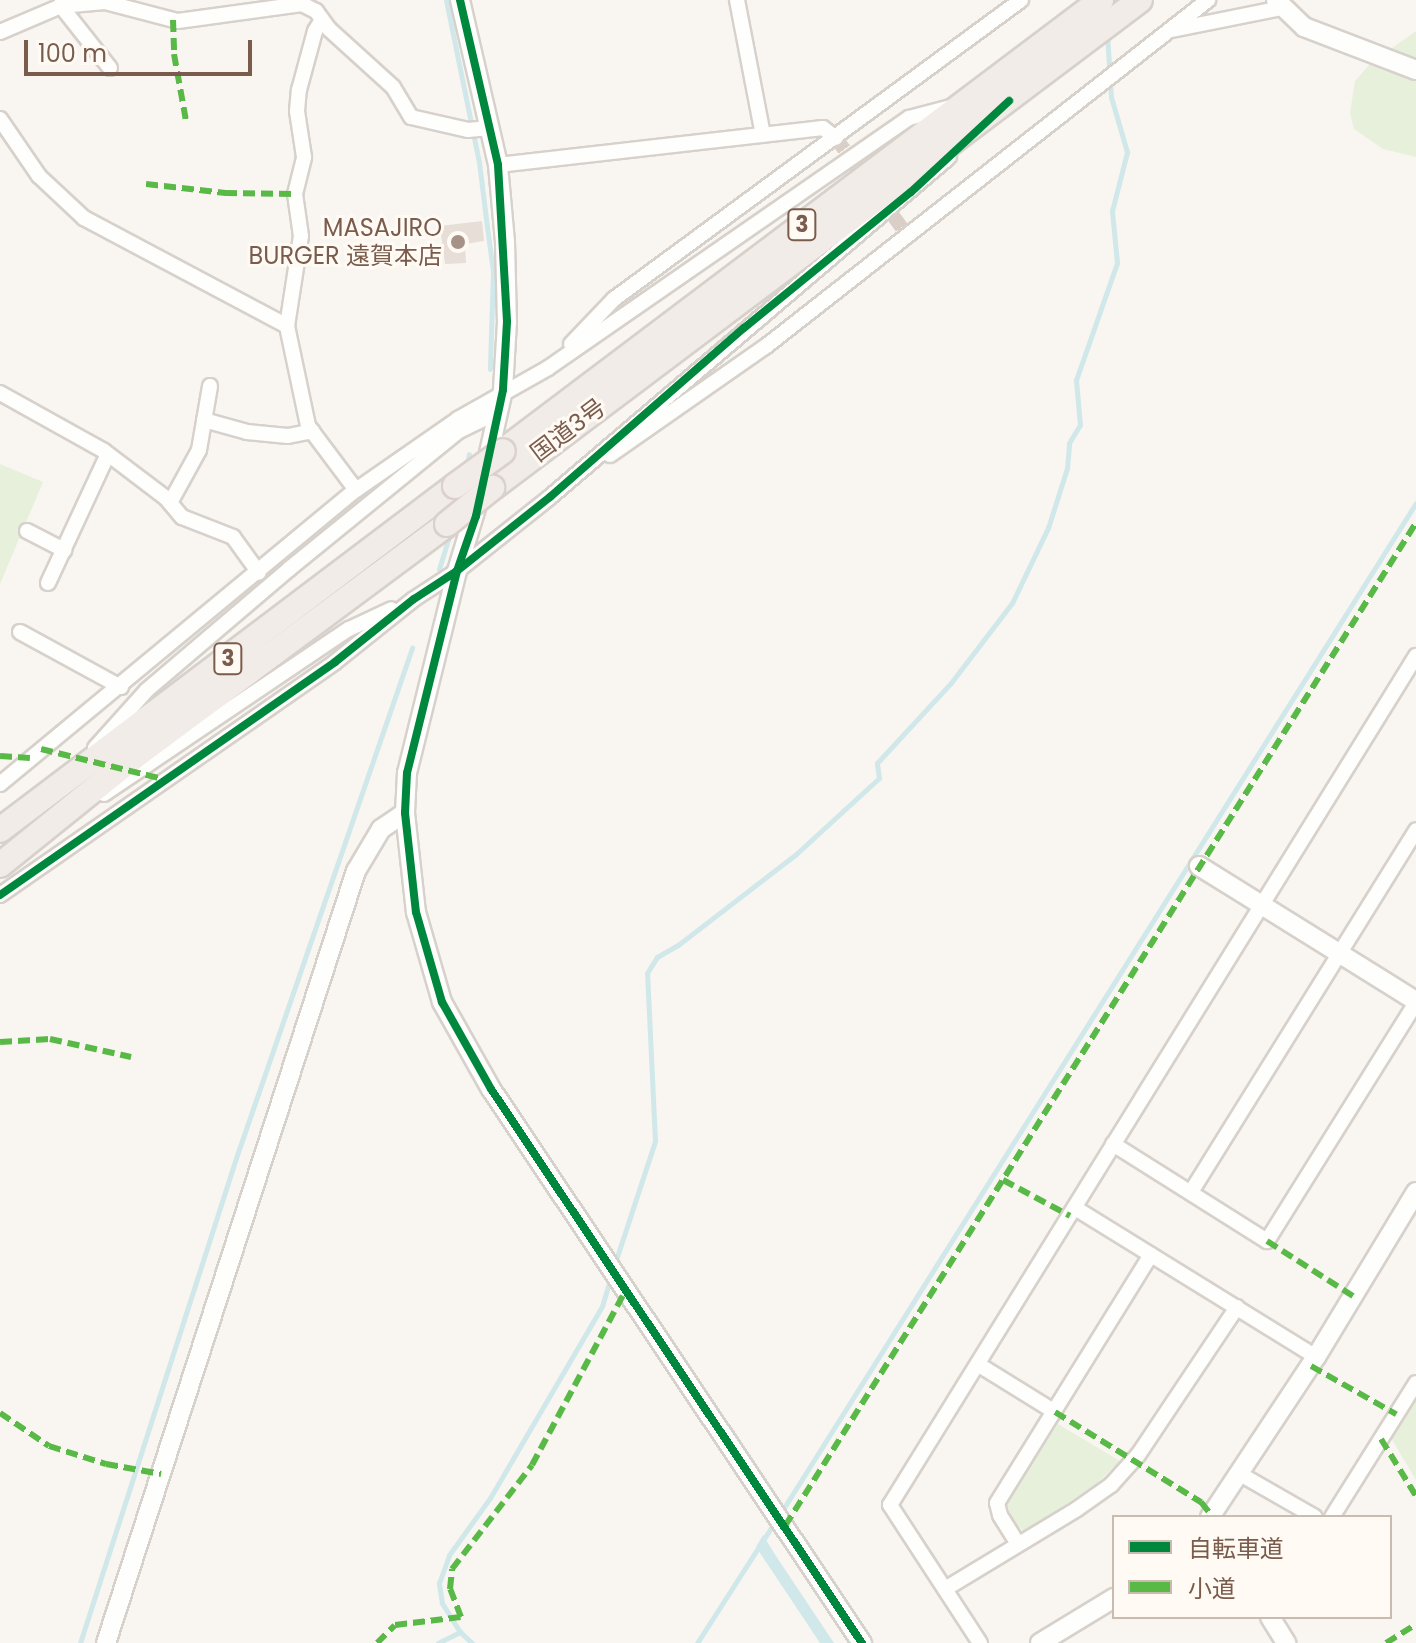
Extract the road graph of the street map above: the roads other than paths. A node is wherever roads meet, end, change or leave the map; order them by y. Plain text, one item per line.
1 (460, 0) edge
2 (737, 0) edge
3 (1021, 0) edge
4 (1101, 0) edge
5 (1140, 0) edge
6 (1208, 0) edge
7 (62, 3) edge
8 (309, 4) edge
9 (1278, 4) edge
10 (322, 20) junction
11 (0, 32) edge
12 (1165, 32) junction
13 (110, 68) dead end
14 (1416, 70) edge
15 (1009, 101) junction
16 (959, 104) junction
17 (0, 119) edge
18 (490, 128) junction
19 (763, 135) junction
20 (836, 138) junction
21 (498, 165) junction
22 (287, 326) junction
23 (548, 368) junction
24 (210, 386) dead end
25 (503, 390) junction
26 (0, 393) edge
27 (498, 412) junction
28 (204, 420) junction
29 (313, 431) junction
30 (108, 454) junction
31 (356, 490) junction
32 (550, 497) junction
33 (170, 503) junction
34 (27, 531) dead end
35 (64, 550) junction
36 (457, 571) junction
37 (259, 573) junction
38 (48, 583) dead end
39 (414, 599) junction
40 (20, 632) dead end
41 (1414, 664) edge
42 (121, 687) junction
43 (0, 784) edge
44 (62, 784) junction
45 (405, 813) junction
46 (0, 830) edge
47 (1416, 830) edge
48 (32, 841) junction
49 (0, 865) edge
50 (1199, 866) dead end
51 (0, 895) edge
52 (1261, 904) junction
53 (1341, 954) junction
54 (1416, 1002) edge
55 (1113, 1144) junction
56 (1191, 1192) junction
57 (1416, 1192) edge
58 (1075, 1208) junction
59 (1151, 1255) junction
60 (1237, 1307) junction
61 (1316, 1357) junction
62 (979, 1365) junction
63 (1416, 1383) edge
64 (1055, 1412) junction
65 (1240, 1474) junction
66 (1212, 1515) edge
67 (1312, 1515) edge
68 (1333, 1515) edge
69 (1018, 1544) junction
70 (945, 1589) junction
71 (1112, 1599) edge
72 (1271, 1619) edge
73 (106, 1643) edge
74 (862, 1643) edge
75 (980, 1643) edge
76 (1040, 1643) edge
77 (1286, 1643) edge

1 - 18 street
2 - 19 street
3 - 20 street
4 - 16 highway, 国道3号 / 3
5 - 15 highway, 国道3号 / 3
6 - 12 street
7 - 8 street
7 - 11 street
7 - 13 street
8 - 10 street
9 - 12 street
9 - 14 street
10 - 18 street
10 - 22 street
12 - 32 street
15 - 32 street
15 - 48 highway, 国道3号 / 3, bridge
16 - 23 street
16 - 44 highway, 国道3号 / 3, bridge
17 - 22 street
18 - 21 street
19 - 20 street
19 - 21 street
20 - 23 street
21 - 25 street
22 - 29 street
23 - 25 street
24 - 28 street
25 - 27 street
25 - 31 street
26 - 30 street
27 - 36 street
27 - 44 street
28 - 29 street
28 - 33 street
29 - 31 street
30 - 33 street
30 - 35 street
31 - 37 street
32 - 36 street
33 - 37 street
34 - 35 street
35 - 38 street
36 - 39 street
36 - 45 street
37 - 42 street
39 - 48 street
39 - 51 street
40 - 42 street
41 - 52 street
42 - 43 street
44 - 46 highway, 国道3号 / 3
45 - 73 street
45 - 74 street
47 - 53 street
48 - 49 highway, 国道3号 / 3
50 - 52 street
52 - 53 street
52 - 55 street
53 - 54 street
53 - 56 street
54 - 56 street
55 - 56 street
55 - 58 street
57 - 61 street
58 - 59 street
58 - 62 street
59 - 60 street
59 - 64 street
60 - 61 street
60 - 69 street
61 - 65 street
62 - 64 street
62 - 70 street
63 - 68 street
64 - 69 street
65 - 66 street
65 - 67 street
69 - 70 street
70 - 75 street
71 - 76 street
72 - 77 street

